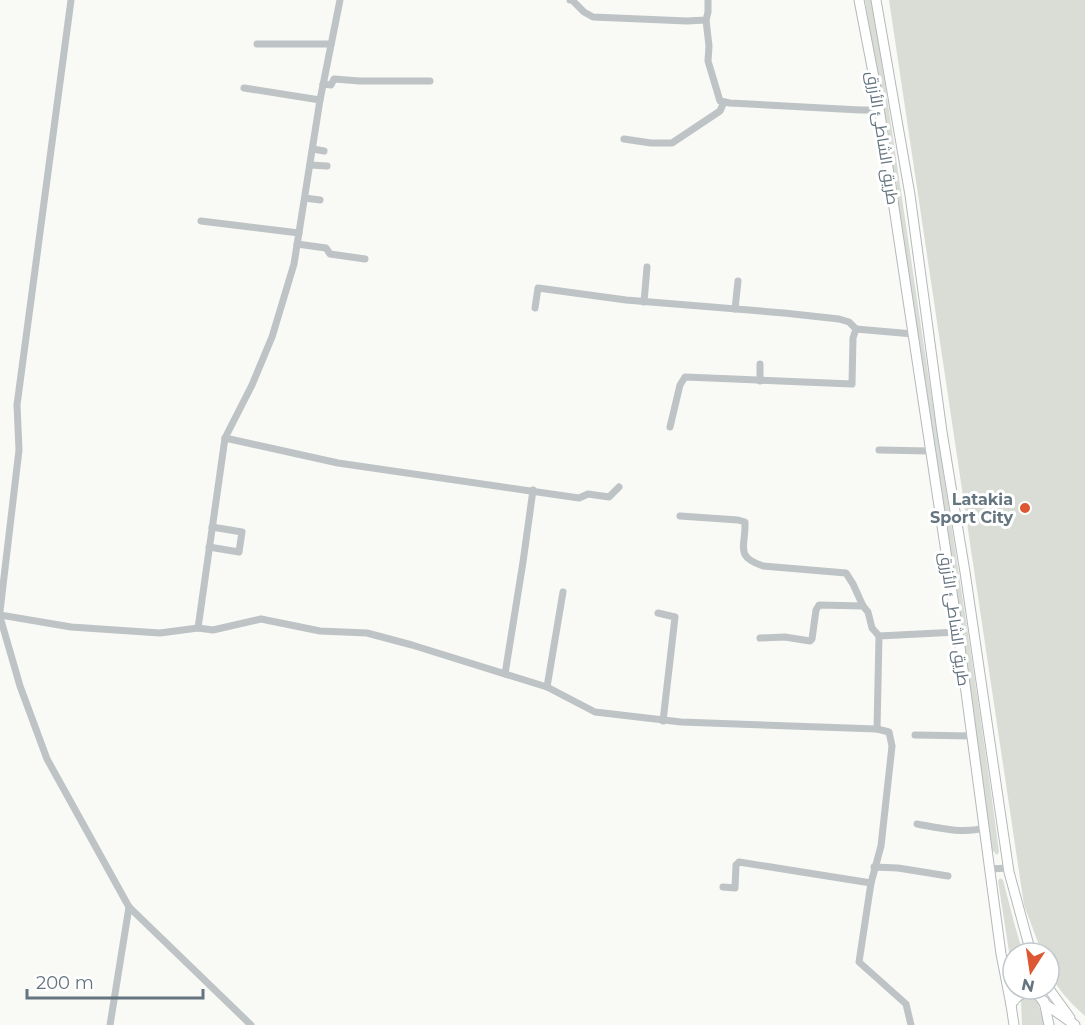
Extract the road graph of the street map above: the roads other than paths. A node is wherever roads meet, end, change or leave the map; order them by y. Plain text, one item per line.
1 (71, 0) edge
2 (340, 0) edge
3 (570, 0) edge
4 (708, 0) edge
5 (859, 0) edge
6 (876, 0) edge
7 (706, 20) junction
8 (256, 44) dead end
9 (331, 44) junction
10 (430, 81) dead end
11 (323, 84) junction
12 (244, 88) dead end
13 (320, 100) junction
14 (724, 102) junction
15 (879, 110) junction
16 (624, 139) dead end
17 (312, 148) junction
18 (324, 150) dead end
19 (310, 165) junction
20 (327, 166) dead end
21 (305, 198) junction
22 (320, 200) dead end
23 (201, 221) dead end
24 (299, 233) junction
25 (297, 244) junction
26 (365, 259) dead end
27 (647, 267) dead end
28 (738, 281) dead end
29 (644, 302) junction
30 (535, 308) dead end
31 (735, 309) junction
32 (856, 329) junction
33 (913, 334) junction
34 (759, 364) dead end
35 (760, 381) junction
36 (670, 427) dead end
37 (225, 438) junction
38 (879, 450) dead end
39 (930, 451) junction
40 (619, 488) dead end
41 (533, 490) junction
42 (680, 516) dead end
43 (212, 527) junction
44 (209, 547) junction
45 (564, 592) dead end
46 (863, 606) junction
47 (658, 613) dead end
48 (0, 614) edge
49 (198, 628) junction
50 (958, 632) junction
51 (879, 636) junction
52 (760, 638) dead end
53 (505, 674) junction
54 (547, 687) junction
55 (663, 721) junction
56 (877, 729) junction
57 (915, 735) dead end
58 (972, 736) junction
59 (917, 824) dead end
60 (984, 828) junction
61 (874, 867) junction
62 (1008, 868) junction
63 (990, 869) junction
64 (948, 876) dead end
65 (871, 883) junction
66 (723, 887) dead end
67 (129, 907) junction
68 (1028, 941) edge
69 (1044, 1001) edge
70 (1058, 1001) edge
71 (1045, 1004) junction
72 (1011, 1005) junction
73 (110, 1025) edge
74 (251, 1025) edge
75 (911, 1025) edge
76 (1014, 1025) edge
77 (1049, 1025) edge
78 (1075, 1025) edge

1 - 48 street
2 - 9 street
3 - 7 street
4 - 7 street
5 - 15 main road, طريق الشاطئ الأزرق
6 - 62 main road, طريق الشاطئ الأزرق
7 - 14 street
8 - 9 street
9 - 11 street
10 - 11 street
11 - 13 street
12 - 13 street
13 - 17 street
14 - 15 street
14 - 16 street
15 - 33 main road, طريق الشاطئ الأزرق
17 - 18 street
17 - 19 street
19 - 20 street
19 - 21 street
21 - 22 street
21 - 24 street
23 - 24 street
24 - 25 street
25 - 26 street
25 - 37 street
27 - 29 street
28 - 31 street
29 - 30 street
29 - 31 street
31 - 32 street
32 - 33 street
32 - 35 street
33 - 39 main road, طريق الشاطئ الأزرق
34 - 35 street
35 - 36 street
37 - 41 street
37 - 43 street
38 - 39 street
39 - 50 main road, طريق الشاطئ الأزرق
40 - 41 street
41 - 53 street
42 - 46 street
43 - 44 street
43 - 44 street
44 - 49 street
45 - 54 street
46 - 51 street
46 - 52 street
47 - 55 street
48 - 49 street
48 - 67 street
49 - 53 street
50 - 51 street
50 - 58 main road, طريق الشاطئ الأزرق
51 - 56 street
53 - 54 street
54 - 55 street
55 - 56 street
56 - 61 street
57 - 58 street
58 - 60 main road, طريق الشاطئ الأزرق
59 - 60 street
60 - 63 main road, طريق الشاطئ الأزرق
61 - 64 street
61 - 65 street
62 - 63 street
62 - 68 main road, طريق الشاطئ الأزرق
63 - 72 main road, طريق الشاطئ الأزرق
65 - 66 street
65 - 75 street
67 - 73 street
67 - 74 street
69 - 71 main road
70 - 78 main road
71 - 72 main road
71 - 77 main road
71 - 78 main road
72 - 76 main road, طريق الشاطئ الأزرق

